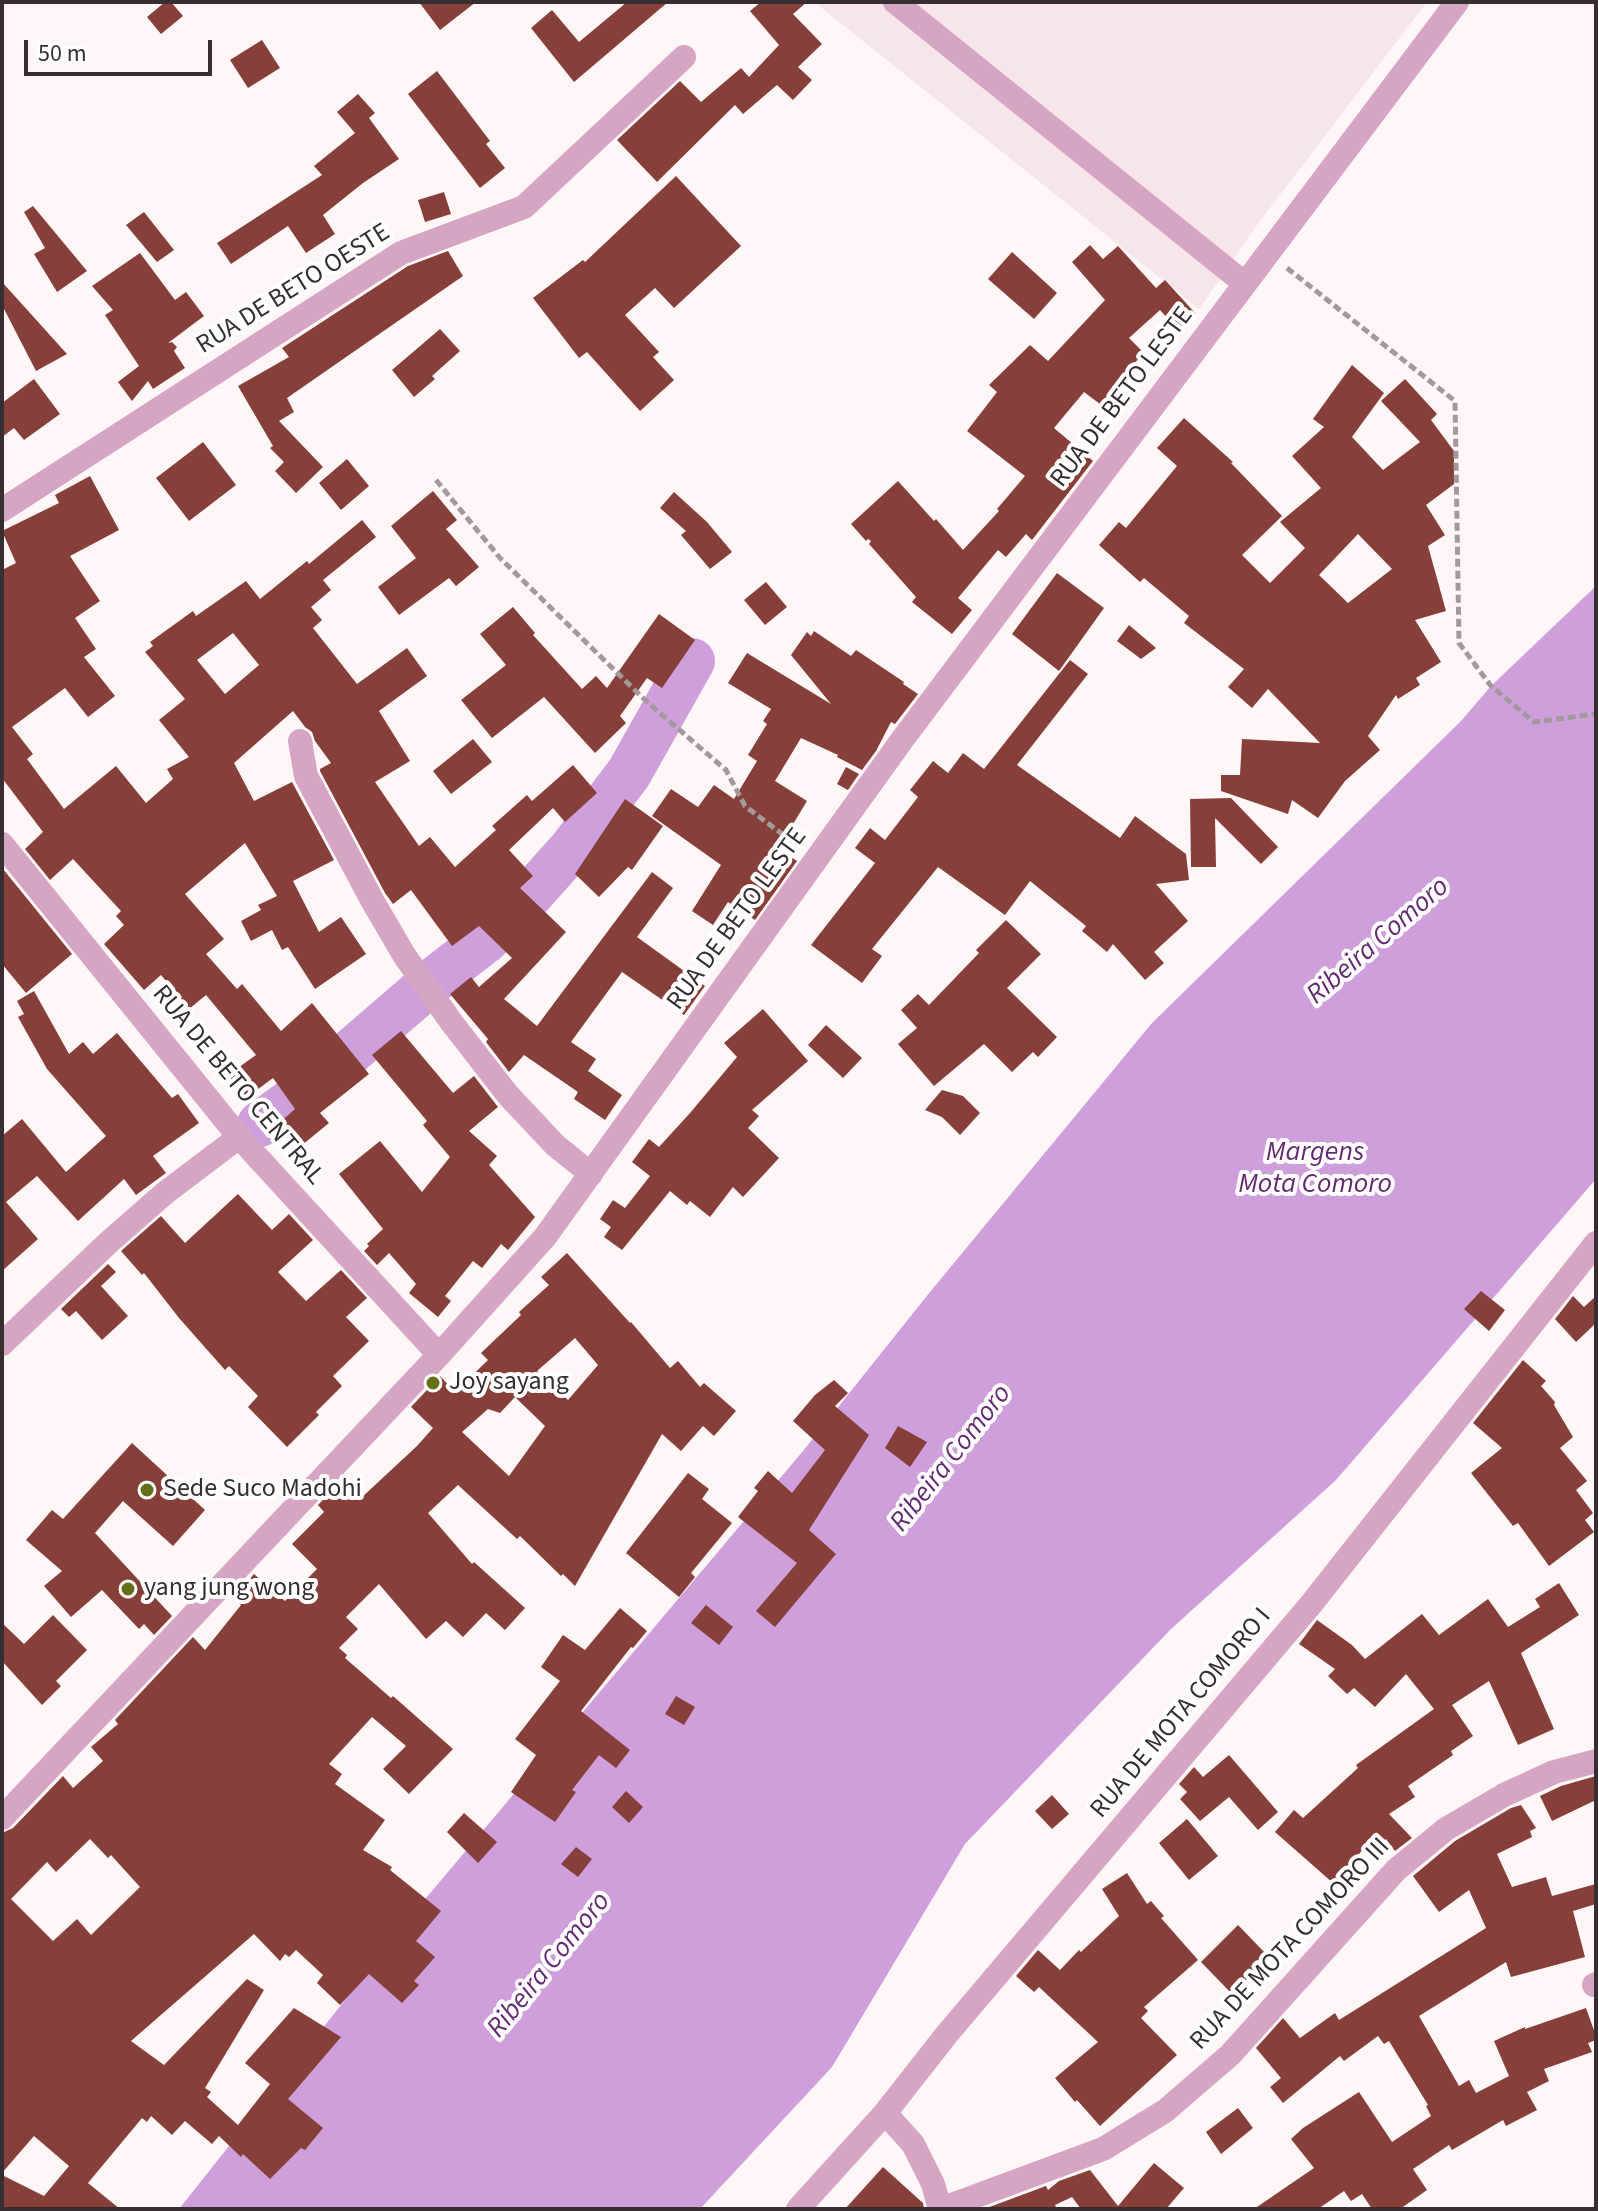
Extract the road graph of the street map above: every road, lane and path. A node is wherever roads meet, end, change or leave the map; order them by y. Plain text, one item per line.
1 (895, 2) edge
2 (1457, 2) edge
3 (684, 57) dead end
4 (1267, 252) junction
5 (1244, 283) junction
6 (436, 480) dead end
7 (2, 510) edge
8 (1596, 714) edge
9 (300, 741) dead end
10 (2, 844) edge
11 (808, 854) dead end
12 (239, 1137) junction
13 (591, 1174) junction
14 (1596, 1243) edge
15 (2, 1344) edge
16 (439, 1355) junction
17 (1596, 1761) edge
18 (2, 1818) edge
19 (885, 2113) junction
20 (798, 2209) edge
21 (940, 2209) edge

1 - 5 street
2 - 4 street, RUA DE BETO LESTE
3 - 7 street, RUA DE BETO OESTE
4 - 5 street, RUA DE BETO LESTE
4 - 8 path
5 - 13 street, RUA DE BETO LESTE
6 - 11 path
9 - 13 street
10 - 12 street, RUA DE BETO CENTRAL
12 - 15 street
12 - 16 street, RUA DE BETO CENTRAL
13 - 16 street, RUA DE BETO LESTE
14 - 19 street, RUA DE MOTA COMORO I
16 - 18 street, RUA DE BETO LESTE
17 - 21 street, RUA DE MOTA COMORO III
19 - 20 street, RUA DE MOTA COMORO I
19 - 21 street

